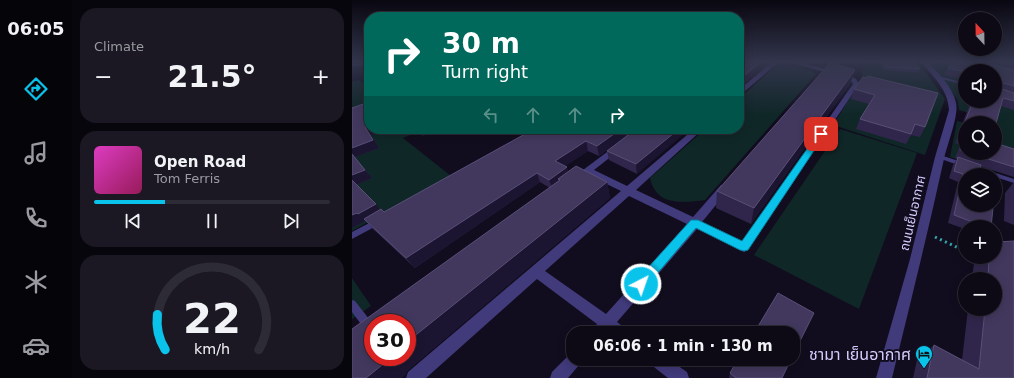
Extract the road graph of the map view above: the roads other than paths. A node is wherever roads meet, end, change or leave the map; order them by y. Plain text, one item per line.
1 (757, 79) edge
2 (851, 79) edge
3 (938, 79) edge
4 (946, 79) edge
5 (958, 82) edge
6 (744, 90) edge
7 (693, 134) edge
8 (625, 143) edge
9 (940, 157) junction
10 (974, 168) edge
11 (587, 171) junction
12 (1002, 177) edge
13 (1014, 181) edge
14 (730, 182) edge
15 (568, 185) edge
16 (629, 191) junction
17 (387, 216) edge
18 (695, 223) junction
19 (352, 236) edge
20 (536, 271) junction
21 (352, 304) edge
22 (364, 326) edge
23 (600, 326) edge
24 (604, 326) edge
25 (569, 366) edge
26 (665, 366) edge
27 (414, 378) edge
28 (558, 378) edge
29 (681, 378) edge
30 (884, 378) edge

1 - 6 street
2 - 18 street
3 - 9 street, ถนนเย็นอากาศ
4 - 5 lane
7 - 16 street
8 - 11 street
9 - 10 lane
9 - 30 street, ถนนเย็นอากาศ
11 - 15 street
11 - 16 street
12 - 13 lane
14 - 18 street
16 - 18 street
16 - 20 street
17 - 19 lane
18 - 24 street
20 - 23 street
20 - 27 street
21 - 22 lane
25 - 28 street
26 - 29 street

